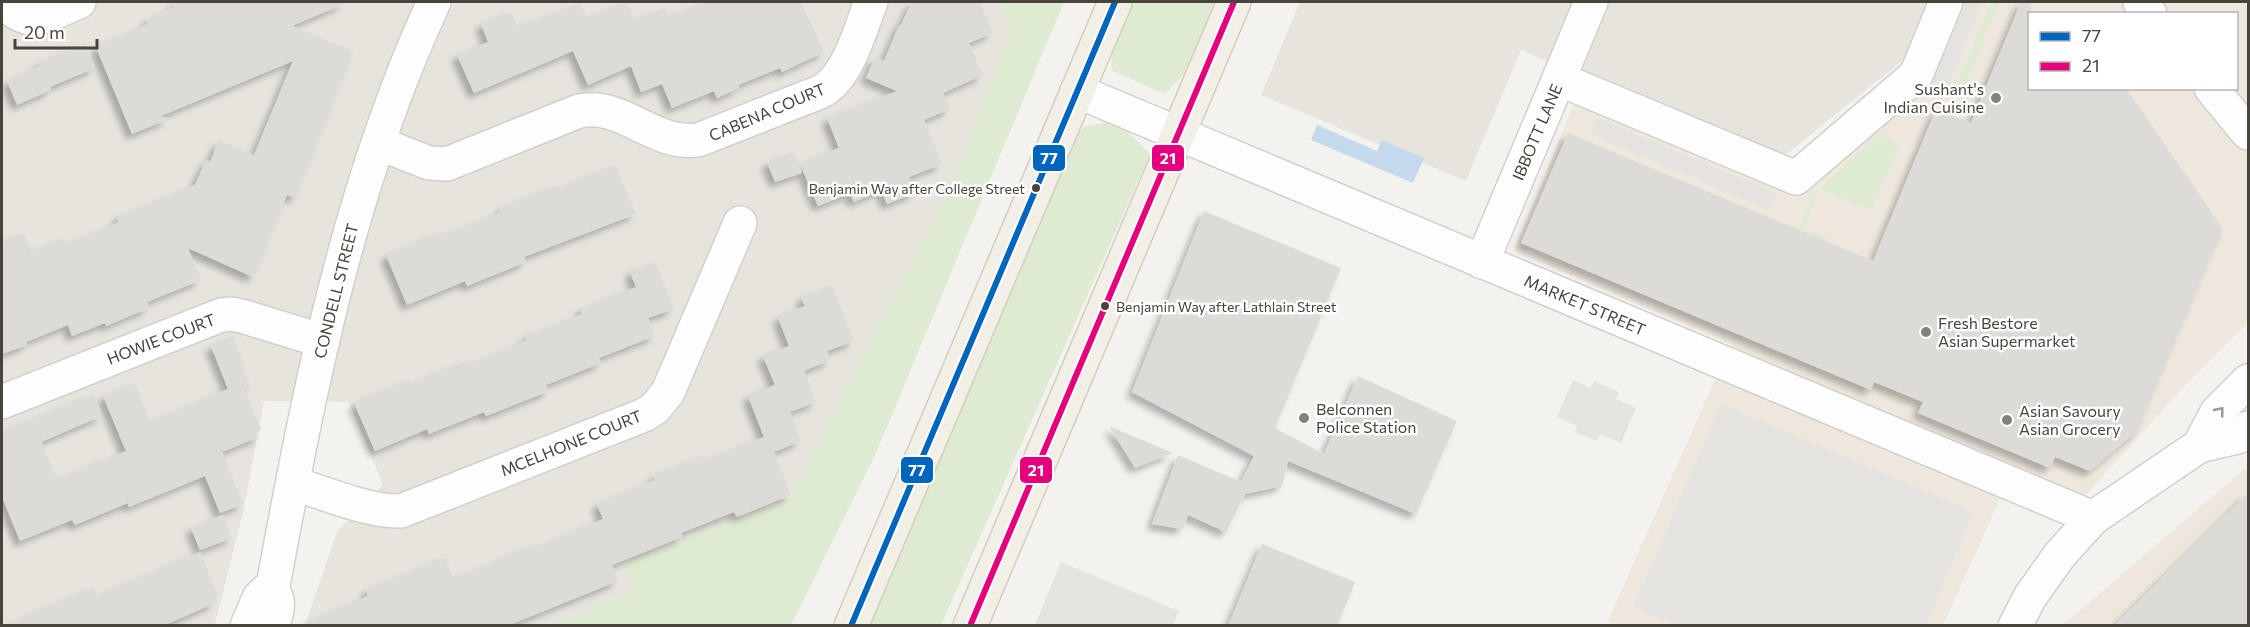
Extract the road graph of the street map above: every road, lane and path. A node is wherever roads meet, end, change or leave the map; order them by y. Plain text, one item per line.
1 (3, 2) edge
2 (80, 2) edge
3 (434, 2) edge
4 (872, 2) edge
5 (1115, 2) edge
6 (1234, 2) edge
7 (1591, 2) edge
8 (1946, 2) edge
9 (1559, 79) junction
10 (2213, 90) edge
11 (1077, 92) junction
12 (2247, 133) edge
13 (1178, 134) junction
14 (378, 143) junction
15 (740, 223) dead end
16 (1482, 262) junction
17 (323, 341) junction
18 (2248, 381) edge
19 (2, 402) edge
20 (2248, 428) edge
21 (2199, 446) junction
22 (293, 483) junction
23 (2093, 518) junction
24 (272, 591) junction
25 (247, 626) edge
26 (273, 626) edge
27 (851, 626) edge
28 (970, 626) edge
29 (2015, 626) edge

1 - 2 street
3 - 14 street, CONDELL STREET
4 - 14 street, CABENA COURT
5 - 11 main road
6 - 13 main road
7 - 9 street, IBBOTT LANE
8 - 9 street
9 - 16 street, IBBOTT LANE
10 - 12 street
11 - 13 street, MARKET STREET
11 - 27 main road
13 - 16 street, MARKET STREET
13 - 28 main road
14 - 17 street, CONDELL STREET
15 - 22 street, MCELHONE COURT
16 - 23 street, MARKET STREET
17 - 19 street, HOWIE COURT
17 - 22 street, CONDELL STREET
21 -> 18 street
20 - 21 street
21 - 23 street
22 - 24 street, CONDELL STREET
23 - 29 street
24 - 25 street
24 - 26 street, CONDELL STREET

